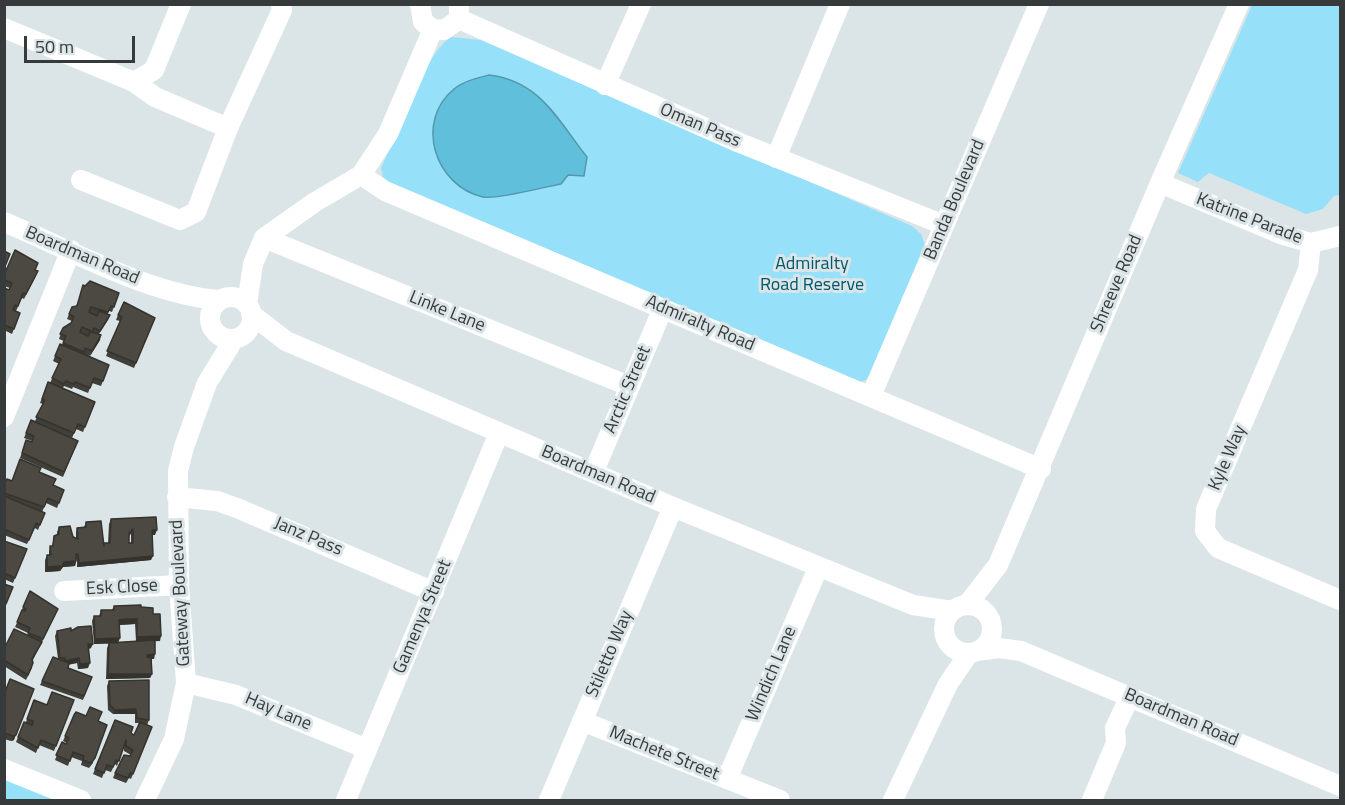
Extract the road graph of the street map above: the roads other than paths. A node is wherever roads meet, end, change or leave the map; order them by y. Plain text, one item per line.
1 (181, 4) edge
2 (281, 4) edge
3 (420, 4) edge
4 (641, 4) edge
5 (840, 4) edge
6 (1039, 4) edge
7 (1239, 4) edge
8 (459, 12) edge
9 (4, 28) edge
10 (433, 29) junction
11 (135, 82) junction
12 (605, 85) junction
13 (228, 128) junction
14 (776, 158) junction
15 (362, 175) junction
16 (81, 180) dead end
17 (1160, 183) junction
18 (4, 222) edge
19 (944, 225) junction
20 (1341, 236) edge
21 (264, 238) junction
22 (1311, 243) junction
23 (71, 250) junction
24 (160, 289) junction
25 (236, 303) junction
26 (663, 308) junction
27 (225, 334) junction
28 (286, 341) junction
29 (629, 386) junction
30 (871, 396) junction
31 (4, 417) edge
32 (499, 433) junction
33 (1041, 469) junction
34 (594, 471) junction
35 (177, 497) junction
36 (673, 507) junction
37 (998, 565) junction
38 (818, 568) junction
39 (179, 585) junction
40 (64, 591) dead end
41 (434, 592) junction
42 (1341, 600) edge
43 (913, 605) junction
44 (959, 608) junction
45 (988, 617) junction
46 (960, 646) junction
47 (1021, 651) junction
48 (186, 683) junction
49 (1136, 699) junction
50 (582, 721) junction
51 (367, 750) junction
52 (4, 769) edge
53 (727, 779) junction
54 (1341, 786) edge
55 (81, 801) edge
56 (146, 801) edge
57 (346, 801) edge
58 (549, 801) edge
59 (780, 801) edge
60 (893, 801) edge
61 (1092, 801) edge

1 - 11 street
2 - 13 street
3 - 10 street
4 - 12 street
5 - 14 street
6 - 19 street, Banda Boulevard
7 - 17 street, Shreeve Road
8 - 10 street
8 - 12 street, Oman Pass
9 - 11 street
10 - 15 street
11 - 13 street
12 - 14 street, Oman Pass
13 - 16 street
14 - 19 street, Oman Pass
15 - 21 street
15 - 26 street, Admiralty Road
17 - 22 street, Katrine Parade
17 - 33 street, Shreeve Road
18 - 23 street, Boardman Road
19 - 30 street, Banda Boulevard
20 - 22 street, Katrine Parade
21 - 25 street
21 - 29 street, Linke Lane
22 - 42 street, Kyle Way
23 - 24 street, Boardman Road
23 - 31 street
24 - 25 street, Boardman Road
24 - 27 street, Boardman Road
25 - 27 street
25 - 27 street
25 - 28 street, Boardman Road
26 - 29 street, Arctic Street
26 - 30 street, Admiralty Road
27 - 28 street, Boardman Road
27 - 35 street, Gateway Boulevard
28 - 32 street, Boardman Road
29 - 34 street, Arctic Street
30 - 33 street, Admiralty Road
32 - 34 street, Boardman Road
32 - 41 street, Gamenya Street
33 - 37 street, Shreeve Road
34 - 36 street, Boardman Road
35 - 39 street, Gateway Boulevard
35 - 41 street, Janz Pass
36 - 38 street, Boardman Road
36 - 50 street, Stiletto Way
37 - 44 street, Shreeve Road
37 - 45 street, Shreeve Road
38 - 43 street, Boardman Road
38 - 53 street, Windich Lane
39 - 40 street, Esk Close
39 - 48 street, Gateway Boulevard
41 - 51 street, Gamenya Street
43 - 44 street, Boardman Road
43 - 46 street, Boardman Road
44 - 45 street, Boardman Road
44 - 46 street
45 - 46 street
45 - 47 street, Boardman Road
46 - 47 street, Boardman Road
46 - 60 street
47 - 49 street, Boardman Road
48 - 51 street, Hay Lane
48 - 56 street, Gateway Boulevard
49 - 54 street, Boardman Road
49 - 61 street
50 - 53 street, Machete Street
50 - 58 street, Stiletto Way
51 - 57 street, Gamenya Street
52 - 55 street
53 - 59 street, Machete Street

